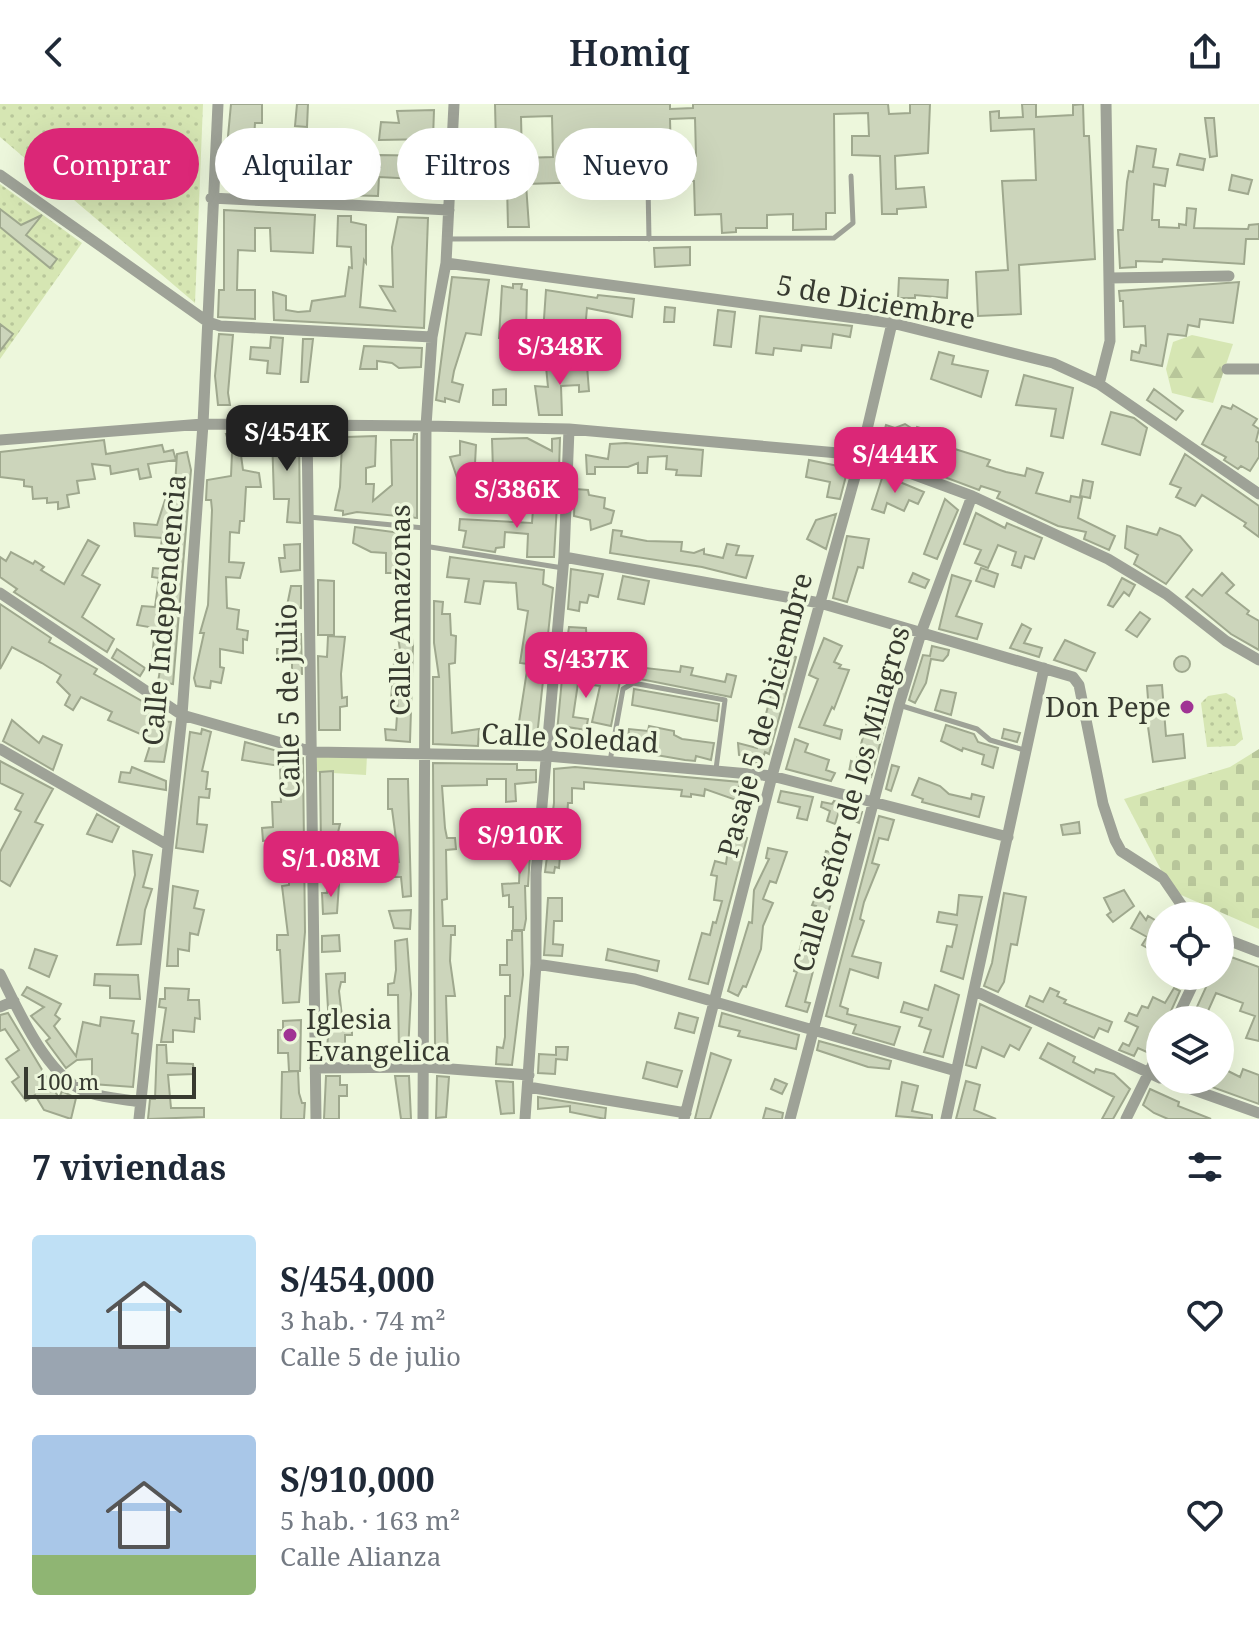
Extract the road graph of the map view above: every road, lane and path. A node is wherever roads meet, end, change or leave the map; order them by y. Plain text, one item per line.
1 (218, 104) edge
2 (454, 104) edge
3 (1106, 104) edge
4 (0, 175) edge
5 (851, 176) dead end
6 (211, 198) junction
7 (648, 200) edge
8 (449, 210) junction
9 (448, 239) junction
10 (649, 239) junction
11 (446, 263) junction
12 (1229, 276) dead end
13 (1110, 278) junction
14 (208, 322) junction
15 (892, 323) junction
16 (432, 337) junction
17 (1227, 369) dead end
18 (1259, 369) edge
19 (1099, 384) junction
20 (203, 424) junction
21 (307, 426) junction
22 (426, 426) junction
23 (569, 429) junction
24 (0, 440) edge
25 (861, 455) junction
26 (1259, 478) edge
27 (1256, 492) edge
28 (972, 496) junction
29 (308, 517) junction
30 (424, 528) junction
31 (423, 546) junction
32 (563, 562) junction
33 (0, 593) edge
34 (820, 603) junction
35 (922, 630) junction
36 (1259, 660) edge
37 (1044, 668) junction
38 (899, 705) junction
39 (182, 715) junction
40 (0, 749) edge
41 (1025, 750) junction
42 (313, 752) junction
43 (423, 756) junction
44 (547, 756) junction
45 (610, 762) junction
46 (716, 771) junction
47 (772, 776) junction
48 (871, 801) junction
49 (1008, 837) junction
50 (166, 844) junction
51 (1179, 902) edge
52 (1234, 942) edge
53 (1259, 952) edge
54 (536, 964) junction
55 (0, 974) edge
56 (975, 991) junction
57 (14, 1001) junction
58 (714, 1001) junction
59 (0, 1007) edge
60 (812, 1028) junction
61 (425, 1067) junction
62 (315, 1068) junction
63 (956, 1071) junction
64 (1146, 1072) edge
65 (1146, 1077) edge
66 (528, 1081) junction
67 (1205, 1094) edge
68 (140, 1102) junction
69 (1259, 1113) edge
70 (685, 1116) edge
71 (139, 1119) edge
72 (316, 1119) edge
73 (423, 1119) edge
74 (525, 1119) edge
75 (790, 1119) edge
76 (946, 1119) edge
77 (1126, 1119) edge

1 - 6 street, Calle Independencia
2 - 8 street, Calle Amazonas
3 - 13 street
4 - 14 street
5 - 10 lane
6 - 8 street
6 - 14 street, Calle Independencia
7 - 10 lane
8 - 9 street, Calle Amazonas
9 - 10 lane
9 - 11 street, Calle Amazonas
11 - 15 street, 5 de Diciembre
11 - 16 street, Calle Amazonas
12 - 13 street
13 - 19 street
14 - 16 street
14 - 20 street, Calle Independencia
15 - 19 street, 5 de Diciembre
15 - 25 street, Pasaje 5 de Diciembre
16 - 22 street, Calle Amazonas
17 - 18 street
19 - 27 street, 5 de Diciembre
20 - 21 street
20 - 24 street
20 - 39 street, Calle Independencia
21 - 22 street
21 - 29 street, Calle 5 de julio
22 - 23 street
22 - 30 street, Calle Amazonas
23 - 25 street
23 - 32 street
25 - 28 street
25 - 34 street, Pasaje 5 de Diciembre
26 - 27 street
28 - 35 street, Calle Señor de los Milagros
28 - 36 street
29 - 30 lane
29 - 42 street, Calle 5 de julio
30 - 31 street, Calle Amazonas
31 - 32 lane
31 - 43 street, Calle Amazonas
32 - 34 street
32 - 44 street
33 - 39 street, Calle Soledad
34 - 35 street
34 - 47 street, Pasaje 5 de Diciembre
35 - 37 street
35 - 38 street, Calle Señor de los Milagros
37 - 41 street
37 - 51 street
38 - 41 lane
38 - 48 street, Calle Señor de los Milagros
39 - 42 street, Calle Soledad
39 - 50 street, Calle Independencia
40 - 50 street
41 - 49 street
42 - 43 street, Calle Soledad
42 - 62 street, Calle 5 de julio
43 - 44 street, Calle Soledad
43 - 61 street, Calle Amazonas
44 - 45 street, Calle Soledad
44 - 54 street
45 - 46 street, Calle Soledad
45 - 46 lane
46 - 47 street, Calle Soledad
47 - 48 street, Calle Soledad
47 - 58 street, Pasaje 5 de Diciembre
48 - 49 street, Calle Soledad
48 - 60 street, Calle Señor de los Milagros
49 - 56 street
50 - 68 street, Calle Independencia
52 - 53 street
54 - 58 street
54 - 66 street
55 - 57 street
56 - 63 street
56 - 64 street
57 - 59 street
57 - 68 street
58 - 60 street
58 - 70 street, Pasaje 5 de Diciembre
60 - 63 street
60 - 75 street, Calle Señor de los Milagros
61 - 62 street
61 - 66 street
61 - 73 street, Calle Amazonas
62 - 72 street, Calle 5 de julio
63 - 76 street
65 - 77 street
66 - 70 street
66 - 74 street
67 - 69 street
68 - 71 street, Calle Independencia

